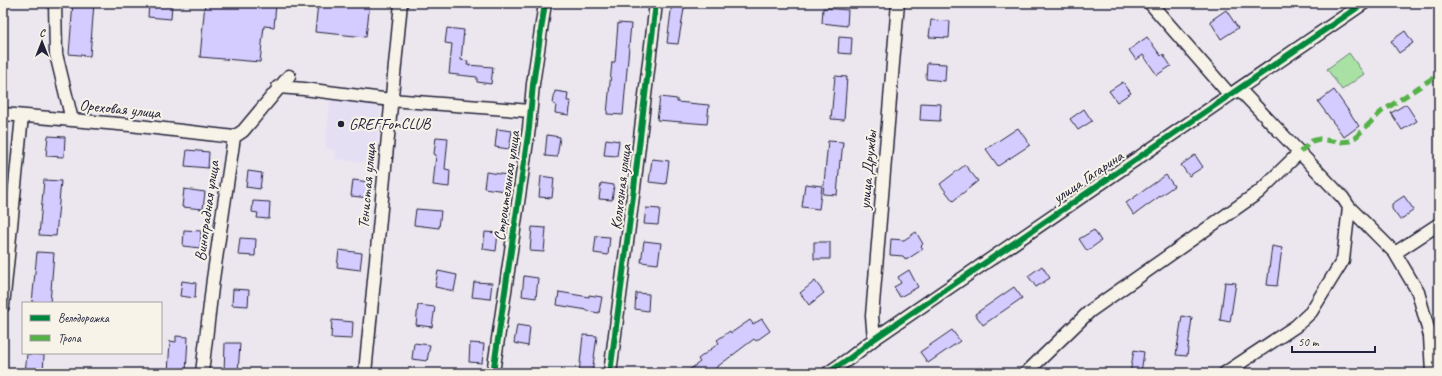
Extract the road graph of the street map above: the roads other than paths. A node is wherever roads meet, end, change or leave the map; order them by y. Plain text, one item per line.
1 (55, 3) edge
2 (401, 3) edge
3 (545, 3) edge
4 (656, 3) edge
5 (898, 3) edge
6 (1150, 3) edge
7 (1364, 3) edge
8 (289, 76) dead end
9 (278, 87) junction
10 (1235, 92) junction
11 (391, 100) junction
12 (530, 111) junction
13 (3, 114) edge
14 (22, 116) junction
15 (72, 120) junction
16 (234, 137) junction
17 (1300, 152) junction
18 (1349, 207) junction
19 (1439, 224) edge
20 (1396, 253) junction
21 (3, 306) edge
22 (874, 339) junction
23 (202, 373) edge
24 (365, 373) edge
25 (493, 373) edge
26 (610, 373) edge
27 (828, 373) edge
28 (1026, 373) edge
29 (1226, 373) edge
30 (1432, 373) edge

1 - 15 street
2 - 11 street, Тенистая улица
3 - 12 street, Строительная улица
4 - 26 street, Колхозная улица
5 - 22 street, улица Дружбы
6 - 10 street
7 - 10 street, улица Гагарина
8 - 9 street
9 - 11 street
9 - 16 street
10 - 17 street
10 - 22 street, улица Гагарина
11 - 12 street
11 - 24 street, Тенистая улица
12 - 25 street, Строительная улица
13 - 14 street, Ореховая улица
14 - 15 street, Ореховая улица
14 - 21 street
15 - 16 street, Ореховая улица
16 - 23 street, Виноградная улица
17 - 18 street
17 - 28 street
18 - 20 street
18 - 29 street
19 - 20 street
20 - 30 street
22 - 27 street, улица Гагарина

